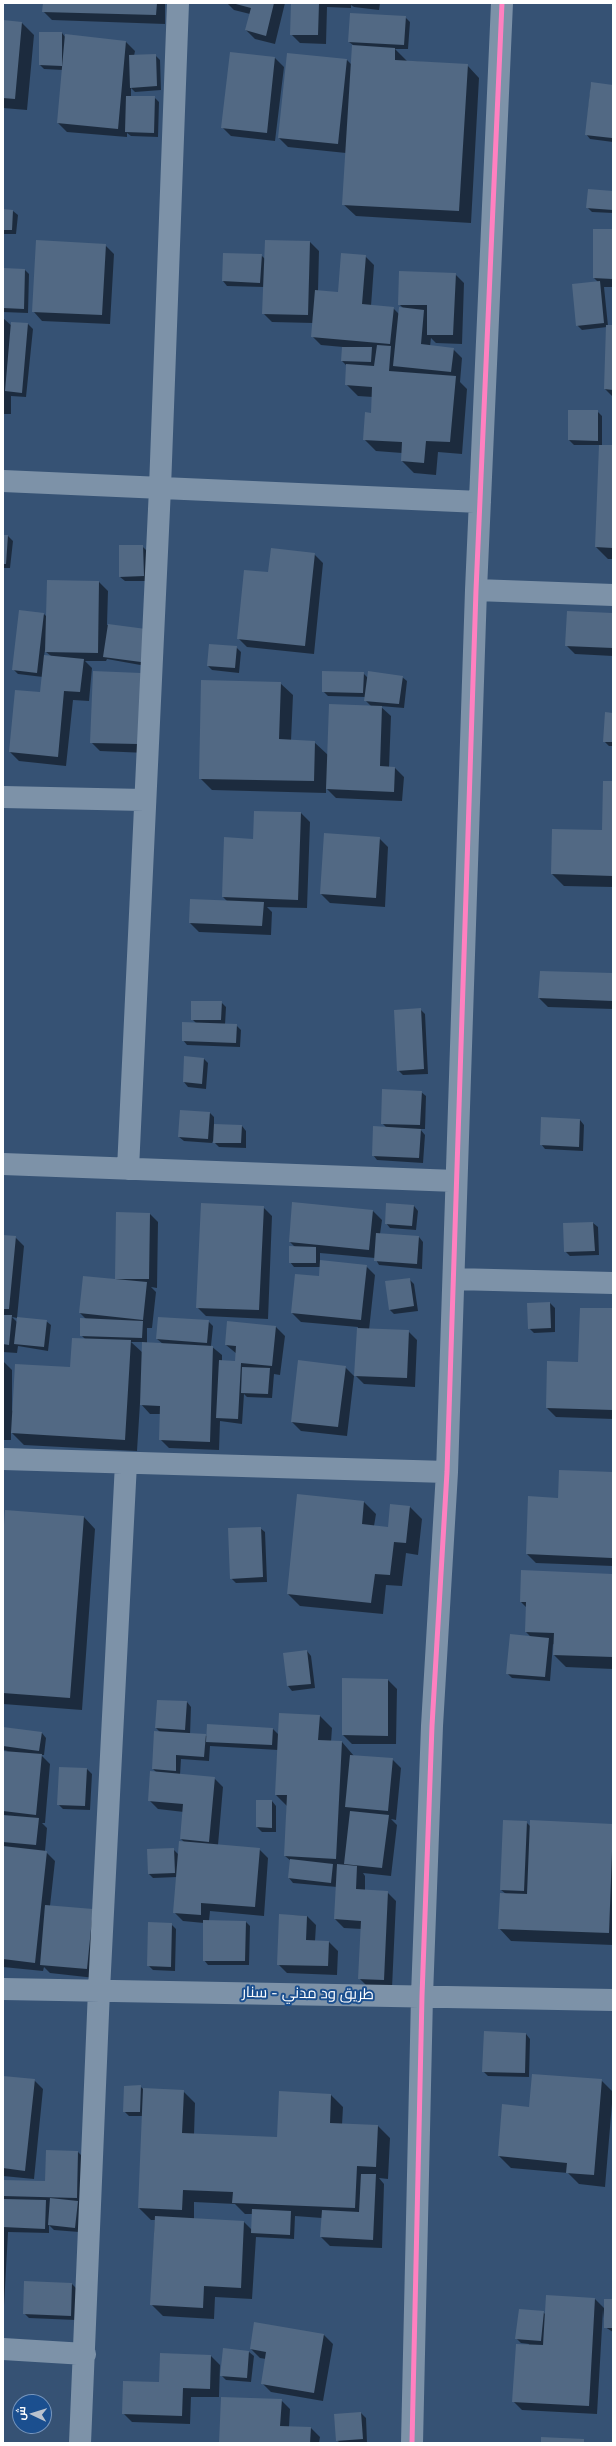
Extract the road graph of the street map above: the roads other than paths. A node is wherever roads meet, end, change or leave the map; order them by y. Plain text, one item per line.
1 (178, 3) edge
2 (502, 3) edge
3 (3, 481) edge
4 (160, 488) junction
5 (480, 502) junction
6 (476, 590) junction
7 (613, 595) edge
8 (3, 797) edge
9 (144, 800) junction
10 (3, 1164) edge
11 (128, 1169) junction
12 (456, 1181) junction
13 (454, 1279) junction
14 (613, 1283) edge
15 (3, 1458) edge
16 (126, 1463) junction
17 (447, 1472) junction
18 (3, 1989) edge
19 (100, 1990) junction
20 (422, 1996) junction
21 (613, 2000) edge
22 (3, 2350) edge
23 (85, 2354) junction
24 (80, 2443) edge
25 (412, 2443) edge

1 - 4 street
2 - 5 street
3 - 4 street
4 - 5 street
4 - 9 street
5 - 6 street
6 - 7 street
6 - 12 street
8 - 9 street
9 - 11 street
10 - 11 street
11 - 12 street
12 - 13 street
13 - 14 street
13 - 17 street
15 - 16 street
16 - 17 street
16 - 19 street
17 - 20 street
18 - 19 street, طريق ود مدني - سنار
19 - 20 street, طريق ود مدني - سنار
19 - 23 street
20 - 21 street, طريق ود مدني - سنار
20 - 25 street
22 - 23 street
23 - 24 street

